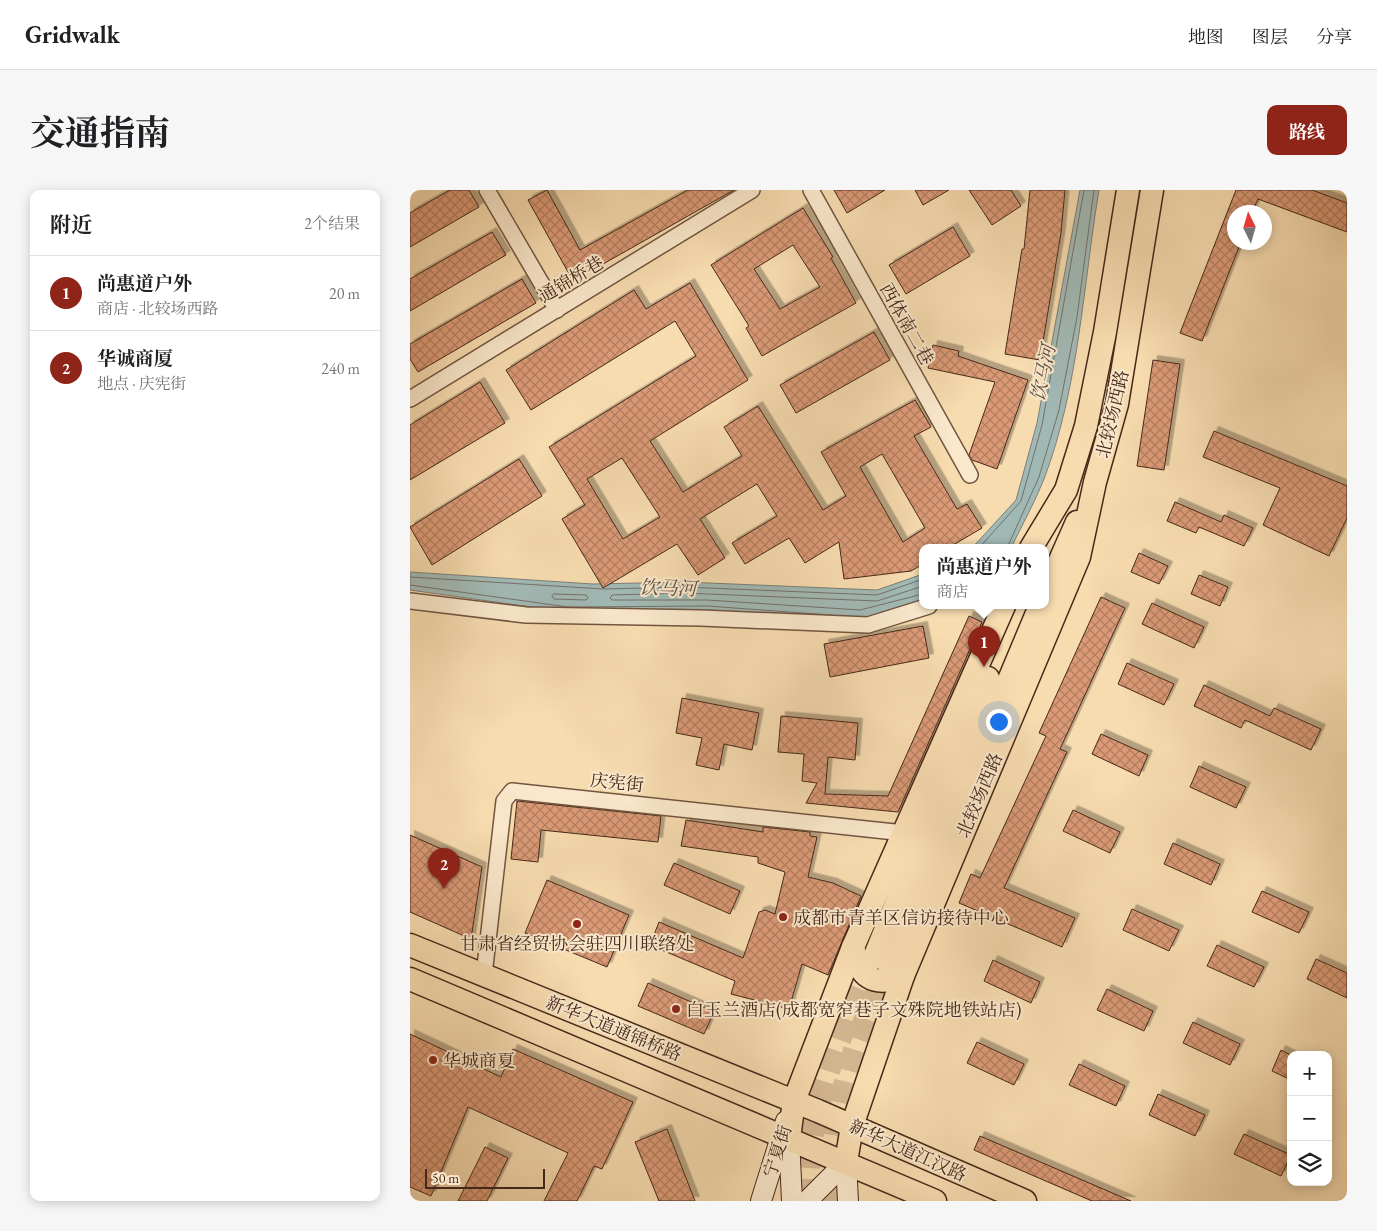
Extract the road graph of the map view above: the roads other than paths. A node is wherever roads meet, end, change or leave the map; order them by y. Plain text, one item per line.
1 (487, 190) edge
2 (752, 190) edge
3 (811, 190) edge
4 (1128, 190) edge
5 (1152, 190) edge
6 (557, 310) junction
7 (410, 399) edge
8 (970, 475) dead end
9 (1095, 482) junction
10 (1066, 490) junction
11 (1033, 544) edge
12 (1046, 544) edge
13 (1049, 585) edge
14 (410, 601) edge
15 (919, 609) edge
16 (1003, 609) edge
17 (1017, 609) edge
18 (1039, 609) edge
19 (904, 833) junction
20 (410, 945) edge
21 (854, 947) junction
22 (889, 967) junction
23 (484, 975) junction
24 (410, 979) edge
25 (794, 1101) junction
26 (818, 1111) joint
27 (852, 1126) junction
28 (793, 1140) junction
29 (846, 1162) junction
30 (761, 1201) edge
31 (792, 1201) edge
32 (807, 1201) edge
33 (848, 1201) edge
34 (935, 1201) edge
35 (1025, 1201) edge

1 - 6 street
2 - 6 street, 通锦桥巷
3 - 8 street, 西体南二巷
4 - 10 main road, 北较场西路
5 - 9 main road, 北较场西路
6 - 7 street, 通锦桥巷
9 - 13 main road
9 - 22 main road, 北较场西路
10 - 11 main road, 北较场西路
10 - 12 main road
14 - 15 street
16 - 19 main road
17 - 22 main road
18 - 22 main road
19 - 21 main road
19 - 23 street, 庆宪街
20 - 23 main road, 新华大道通锦桥路
21 - 22 main road
21 - 25 main road
22 - 27 main road, 北较场西路
23 - 25 main road, 新华大道通锦桥路
24 - 28 main road, 新华大道通锦桥路
25 - 26 main road, 新华大道通锦桥路
25 - 28 main road
26 - 27 main road, 新华大道江汉路
27 - 29 main road, 北较场西路
27 - 35 main road, 新华大道江汉路
28 - 29 main road, 新华大道江汉路
28 - 30 main road, 宁夏街
28 - 31 main road
29 - 32 main road
29 - 33 main road
29 - 34 main road, 新华大道江汉路

